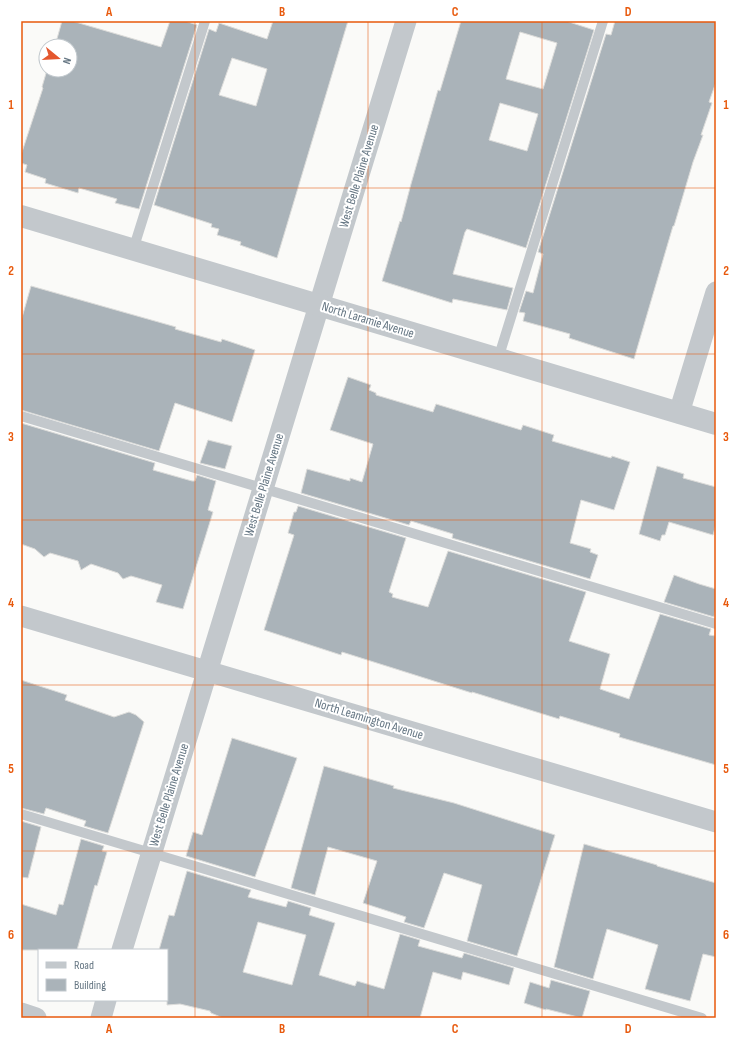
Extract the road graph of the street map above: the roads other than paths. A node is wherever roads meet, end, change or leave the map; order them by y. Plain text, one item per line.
1 (205, 21) edge
2 (406, 21) edge
3 (603, 21) edge
4 (21, 216) edge
5 (133, 250) junction
6 (716, 292) edge
7 (319, 305) junction
8 (498, 359) junction
9 (678, 413) junction
10 (21, 416) edge
11 (716, 424) edge
12 (262, 489) junction
13 (21, 616) edge
14 (716, 624) edge
15 (207, 671) junction
16 (21, 814) edge
17 (716, 822) edge
18 (151, 853) junction
19 (122, 949) edge
20 (106, 1001) edge
21 (21, 1013) edge
22 (36, 1018) edge
23 (101, 1018) edge
24 (702, 1018) edge

1 - 5 lane
2 - 7 street, West Belle Plaine Avenue
3 - 8 lane
4 - 5 street, North Laramie Avenue
5 - 7 street, North Laramie Avenue
6 - 9 street
7 - 8 street, North Laramie Avenue
7 - 12 street, West Belle Plaine Avenue
8 - 9 street, North Laramie Avenue
9 - 11 street, North Laramie Avenue
10 - 12 lane
12 - 14 lane
12 - 15 street, West Belle Plaine Avenue
13 - 15 street, North Leamington Avenue
15 - 17 street, North Leamington Avenue
15 - 18 street, West Belle Plaine Avenue
16 - 18 lane
18 - 19 street, West Belle Plaine Avenue
18 - 24 lane
20 - 23 street
21 - 22 street

